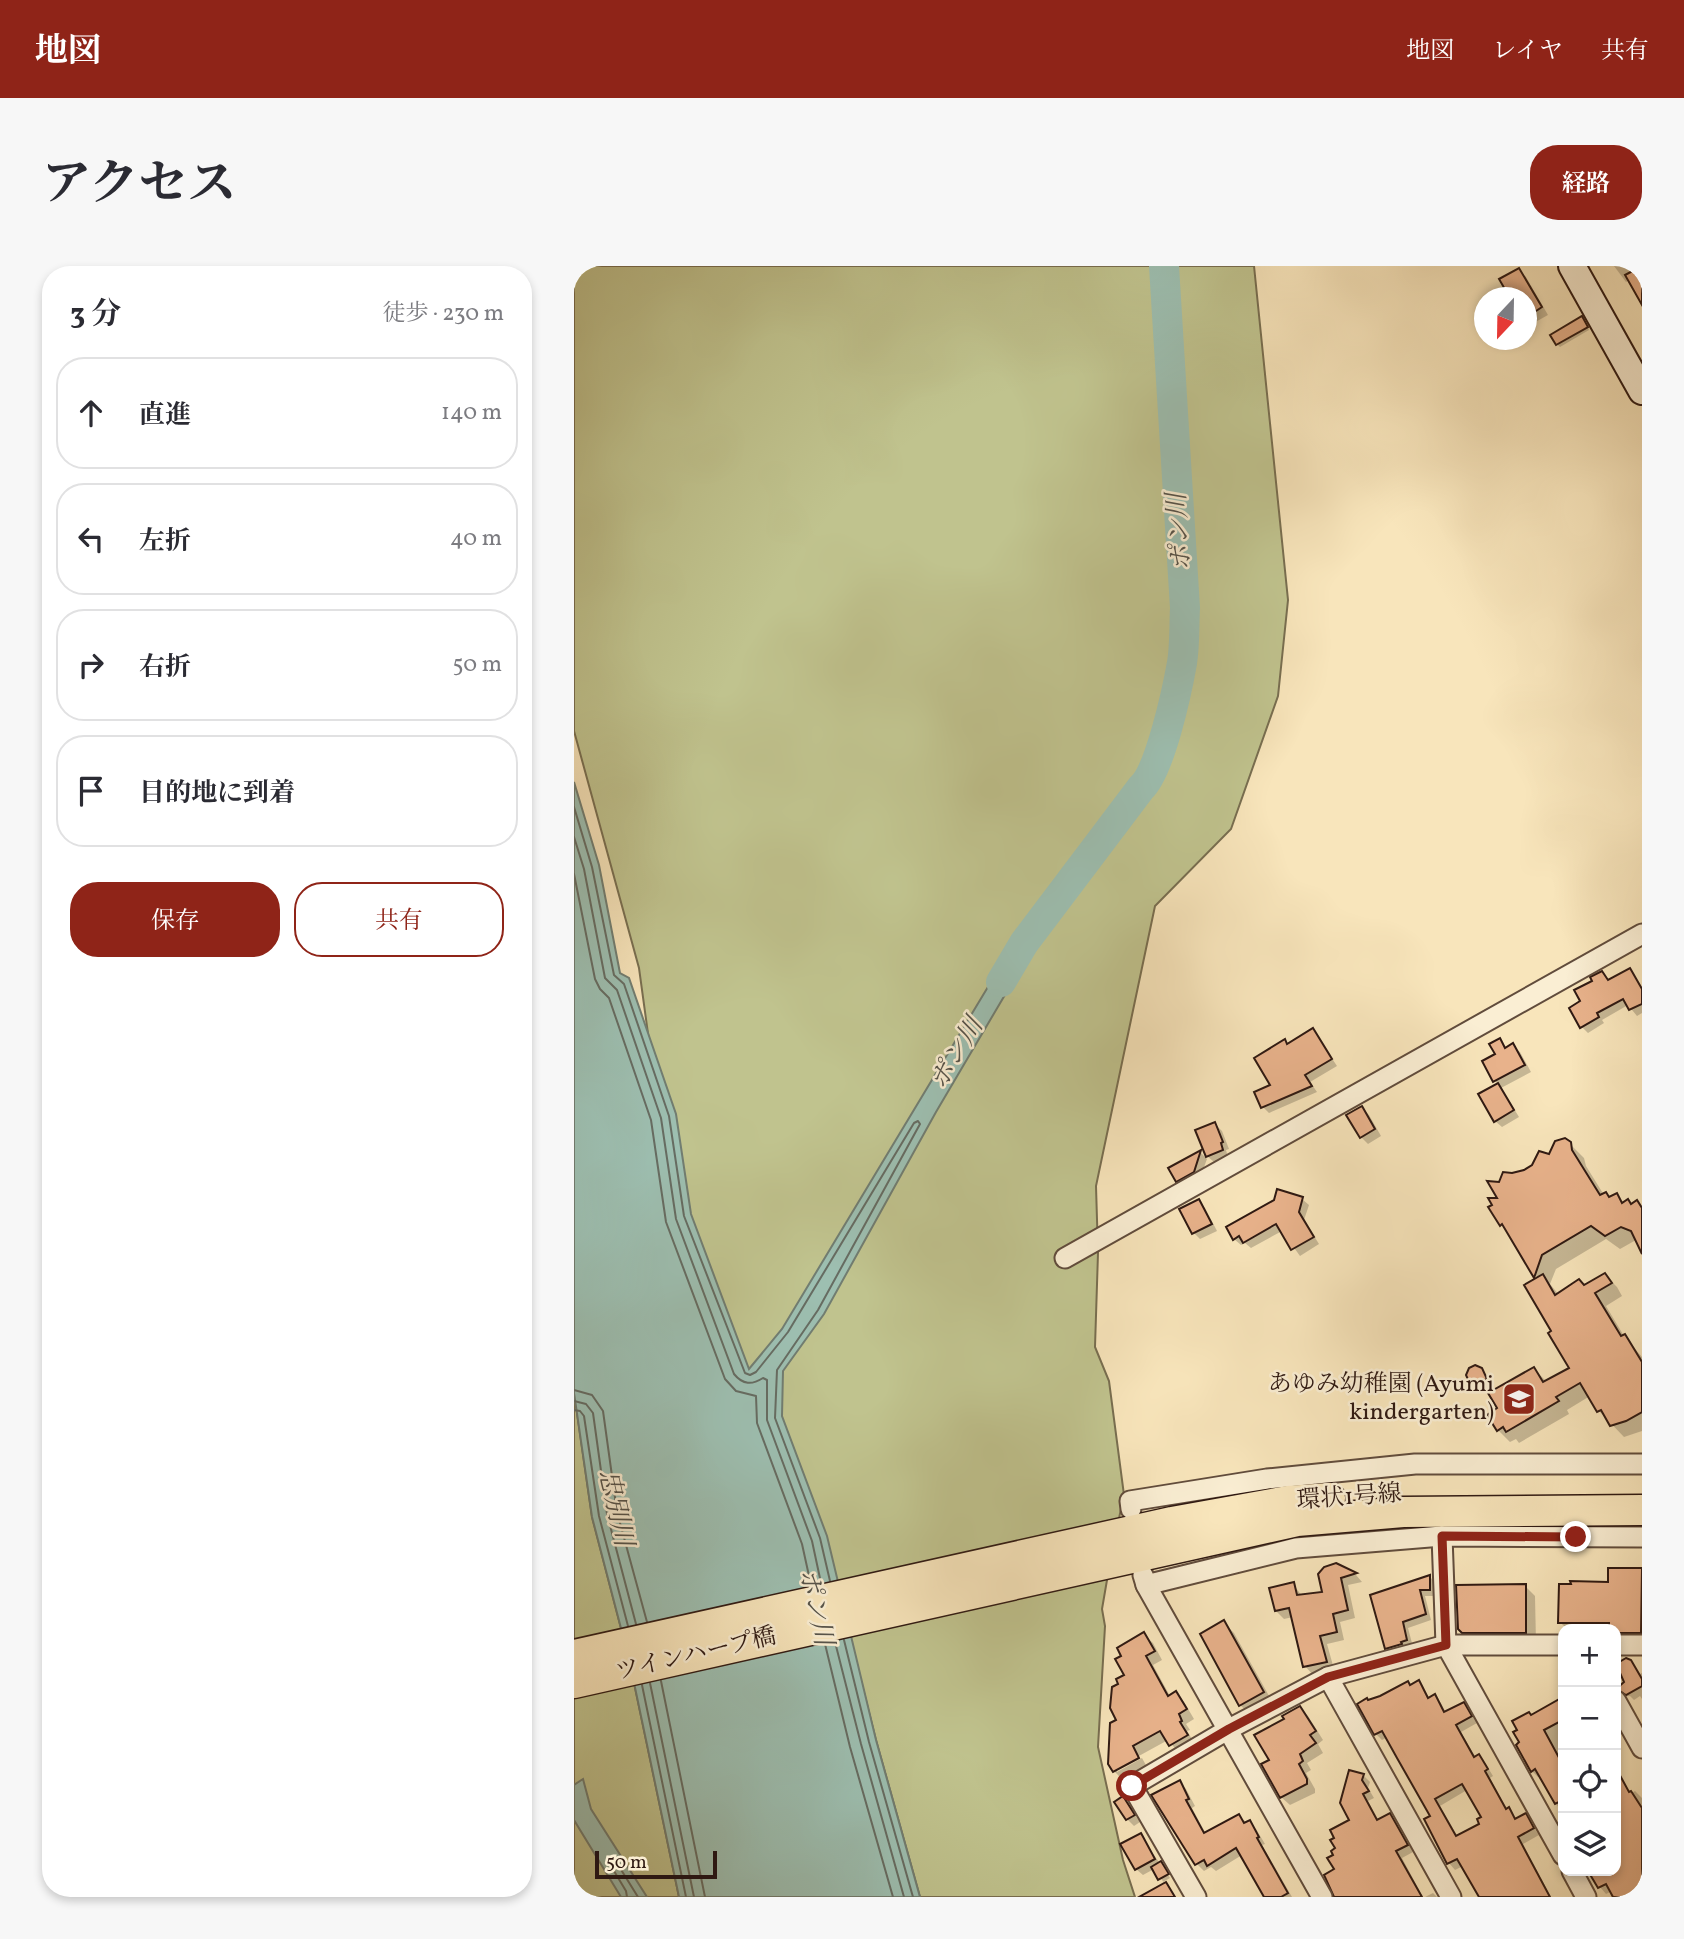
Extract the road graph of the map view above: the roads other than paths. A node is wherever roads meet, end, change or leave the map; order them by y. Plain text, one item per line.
1 (1572, 266) edge
2 (1642, 391) edge
3 (1642, 933) edge
4 (1065, 1258) dead end
5 (1642, 1464) edge
6 (1642, 1490) edge
7 (1131, 1509) dead end
8 (1642, 1510) edge
9 (1442, 1536) junction
10 (1642, 1537) edge
11 (1062, 1559) junction
12 (1621, 1644) edge
13 (1642, 1644) edge
14 (1446, 1645) junction
15 (1558, 1645) edge
16 (574, 1656) edge
17 (1328, 1677) junction
18 (574, 1683) edge
19 (1621, 1710) edge
20 (1229, 1729) junction
21 (1642, 1748) edge
22 (1558, 1846) edge
23 (1575, 1876) edge
24 (1195, 1897) edge
25 (1322, 1897) edge
26 (1451, 1897) edge
27 (1586, 1897) edge

1 - 2 main road
3 - 4 street
5 - 7 street
6 - 11 main road, 環状1号線
8 - 11 main road, 環状1号線
9 - 10 street
9 - 14 street
9 - 20 street
11 - 16 main road, ツインハープ橋
11 - 18 main road, ツインハープ橋
12 - 13 street
14 - 15 street
14 - 17 street
14 - 22 street
17 - 20 street
17 - 26 street
19 - 21 street
20 - 24 street
20 - 25 street
23 - 27 street

